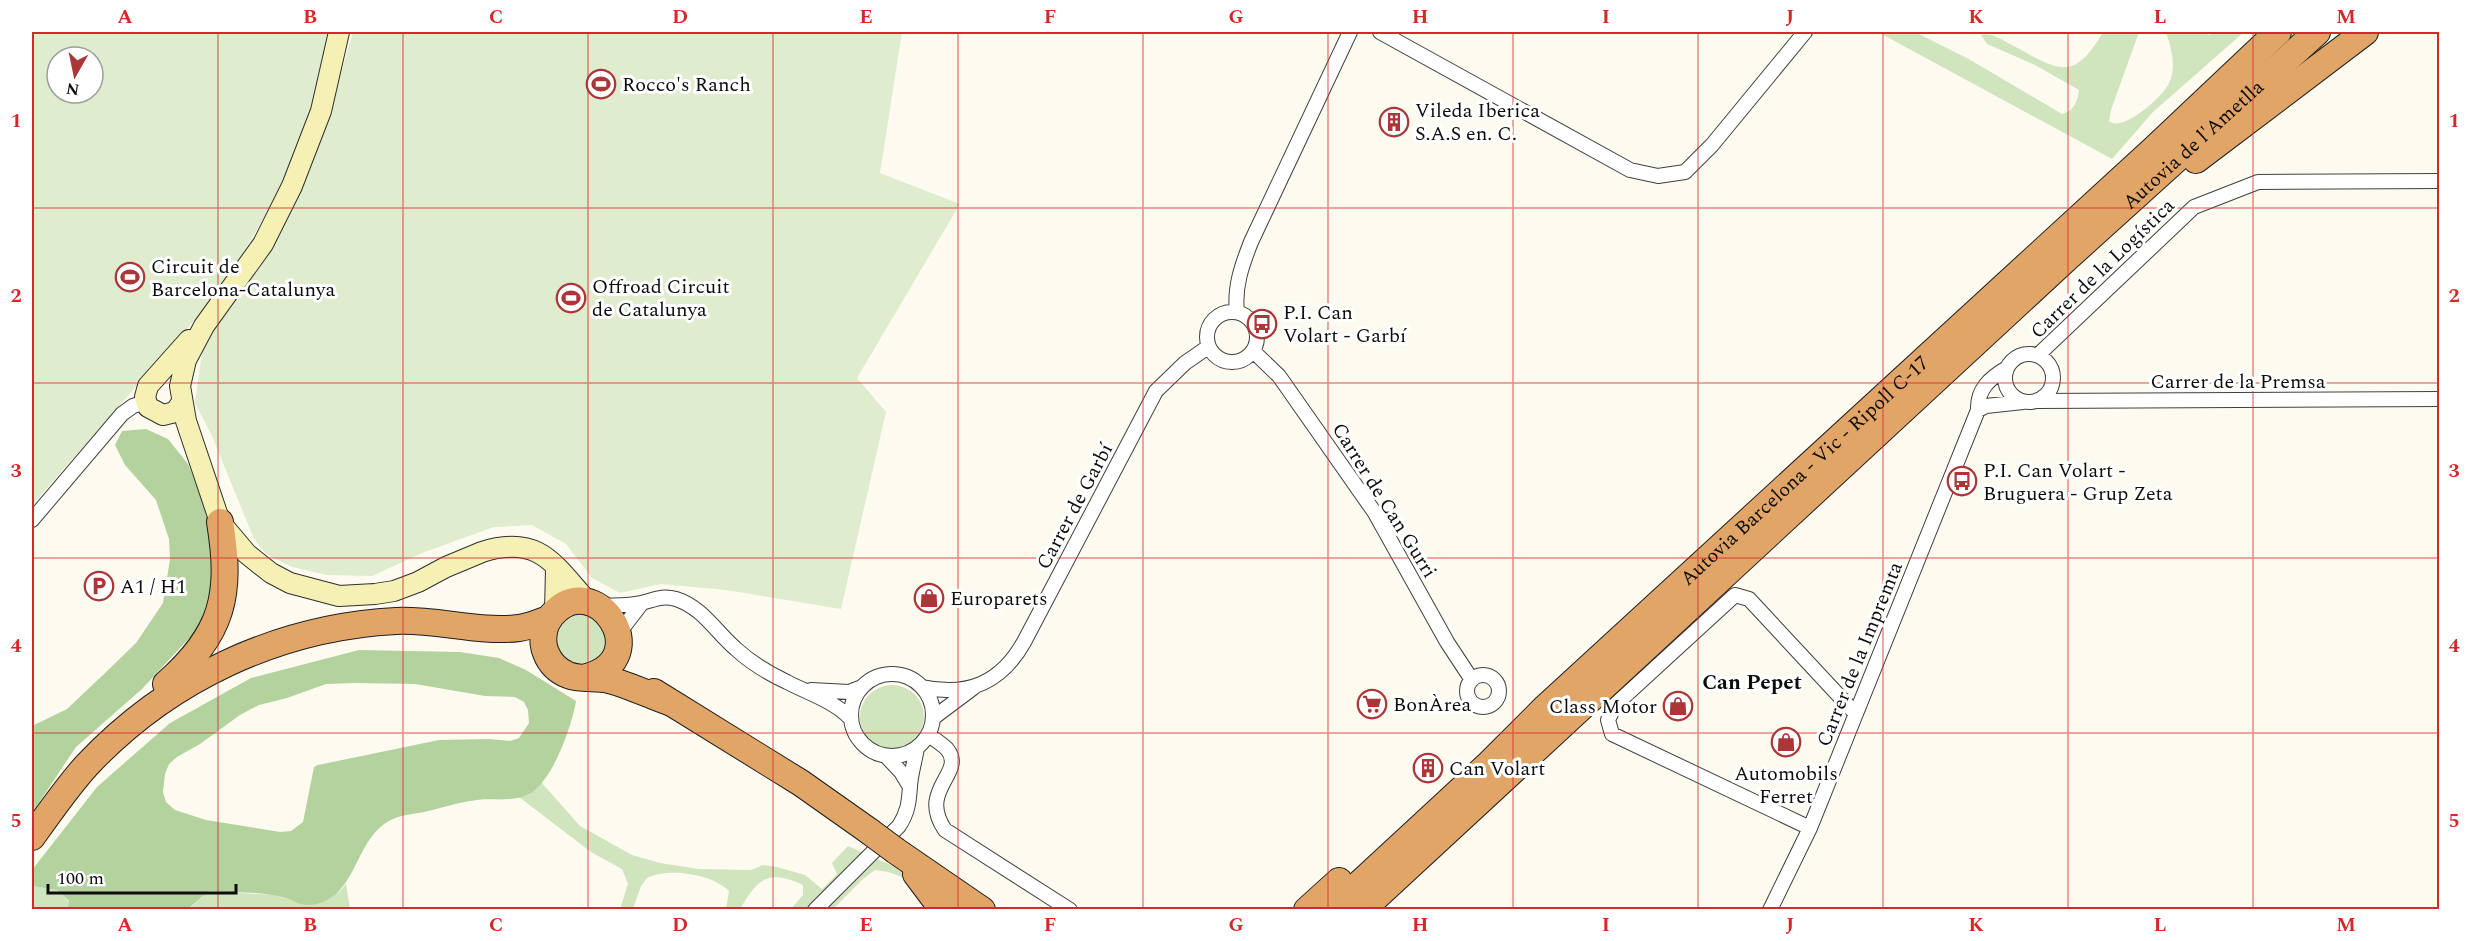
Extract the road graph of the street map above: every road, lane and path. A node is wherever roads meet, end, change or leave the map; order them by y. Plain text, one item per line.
1 (339, 32) edge
2 (1350, 32) edge
3 (1380, 32) edge
4 (1805, 32) edge
5 (2278, 32) edge
6 (2317, 32) edge
7 (2365, 32) edge
8 (2439, 180) edge
9 (2067, 258) junction
10 (1237, 312) junction
11 (204, 326) junction
12 (1208, 347) junction
13 (1253, 351) junction
14 (2038, 355) junction
15 (2007, 369) junction
16 (157, 378) junction
17 (2439, 399) edge
18 (177, 401) junction
19 (146, 402) junction
20 (2031, 402) junction
21 (1978, 410) junction
22 (32, 519) edge
23 (220, 522) junction
24 (556, 568) junction
25 (642, 603) junction
26 (594, 604) junction
27 (552, 615) junction
28 (478, 628) junction
29 (619, 639) junction
30 (548, 659) junction
31 (587, 677) junction
32 (1472, 680) dead end
33 (977, 685) junction
34 (862, 687) junction
35 (922, 687) junction
36 (805, 690) junction
37 (669, 702) junction
38 (1856, 714) junction
39 (850, 718) junction
40 (933, 718) junction
41 (929, 735) junction
42 (116, 737) junction
43 (917, 748) junction
44 (886, 756) junction
45 (1496, 771) junction
46 (910, 787) junction
47 (1810, 828) junction
48 (32, 837) edge
49 (896, 851) junction
50 (815, 909) edge
51 (942, 909) edge
52 (982, 909) edge
53 (1070, 909) edge
54 (1306, 909) edge
55 (1331, 909) edge
56 (1362, 909) edge
57 (1378, 909) edge
58 (1770, 909) edge

1 - 11 street
2 - 10 street
3 - 4 street
5 - 45 highway, Autovia Barcelona - Vic - Ripoll C-17
6 - 9 highway, Autovia de l'Ametlla
7 - 9 highway
8 - 14 street, Carrer de la Logística
9 - 45 highway, Autovia Barcelona - Vic - Ripoll C-17
10 - 12 street
10 - 13 street
11 - 16 street
11 - 18 street
12 - 13 street
12 - 33 street, Carrer de Garbí
13 - 32 street, Carrer de Can Gurri
14 - 15 street
14 - 20 street
15 - 20 street
15 - 21 street, Carrer de la Impremta
16 - 18 street
16 - 19 street
17 - 20 street, Carrer de la Premsa
18 - 19 street
18 - 23 street
19 - 22 street
20 - 21 street
21 - 38 street, Carrer de la Impremta
23 - 24 street
23 - 42 highway
24 - 26 street
24 - 27 street
25 - 26 street
25 - 29 street
25 - 36 street
26 - 27 highway
26 - 29 highway
27 - 28 highway
27 - 30 highway
28 - 30 highway
28 - 42 highway
29 - 31 highway
29 - 37 highway
30 - 31 highway
31 - 37 highway
33 - 35 street, Carrer de Garbí
33 - 40 street, Carrer de Garbí
34 - 35 street
34 - 36 street
34 - 39 street
35 - 40 street
36 - 39 street
37 - 49 highway, bridge
38 - 47 street, Carrer de la Impremta
38 - 47 street
39 - 44 street
40 - 41 street
41 - 43 street
41 - 53 street
42 - 48 highway
43 - 44 street
43 - 46 street
44 - 46 street
45 - 54 highway
45 - 55 highway, Autovia Barcelona - Vic - Ripoll C-17
45 - 56 highway, Autovia Barcelona - Vic - Ripoll C-17
45 - 57 highway
46 - 50 street
47 - 58 street, Carrer de la Impremta
49 - 51 highway
49 - 52 highway

